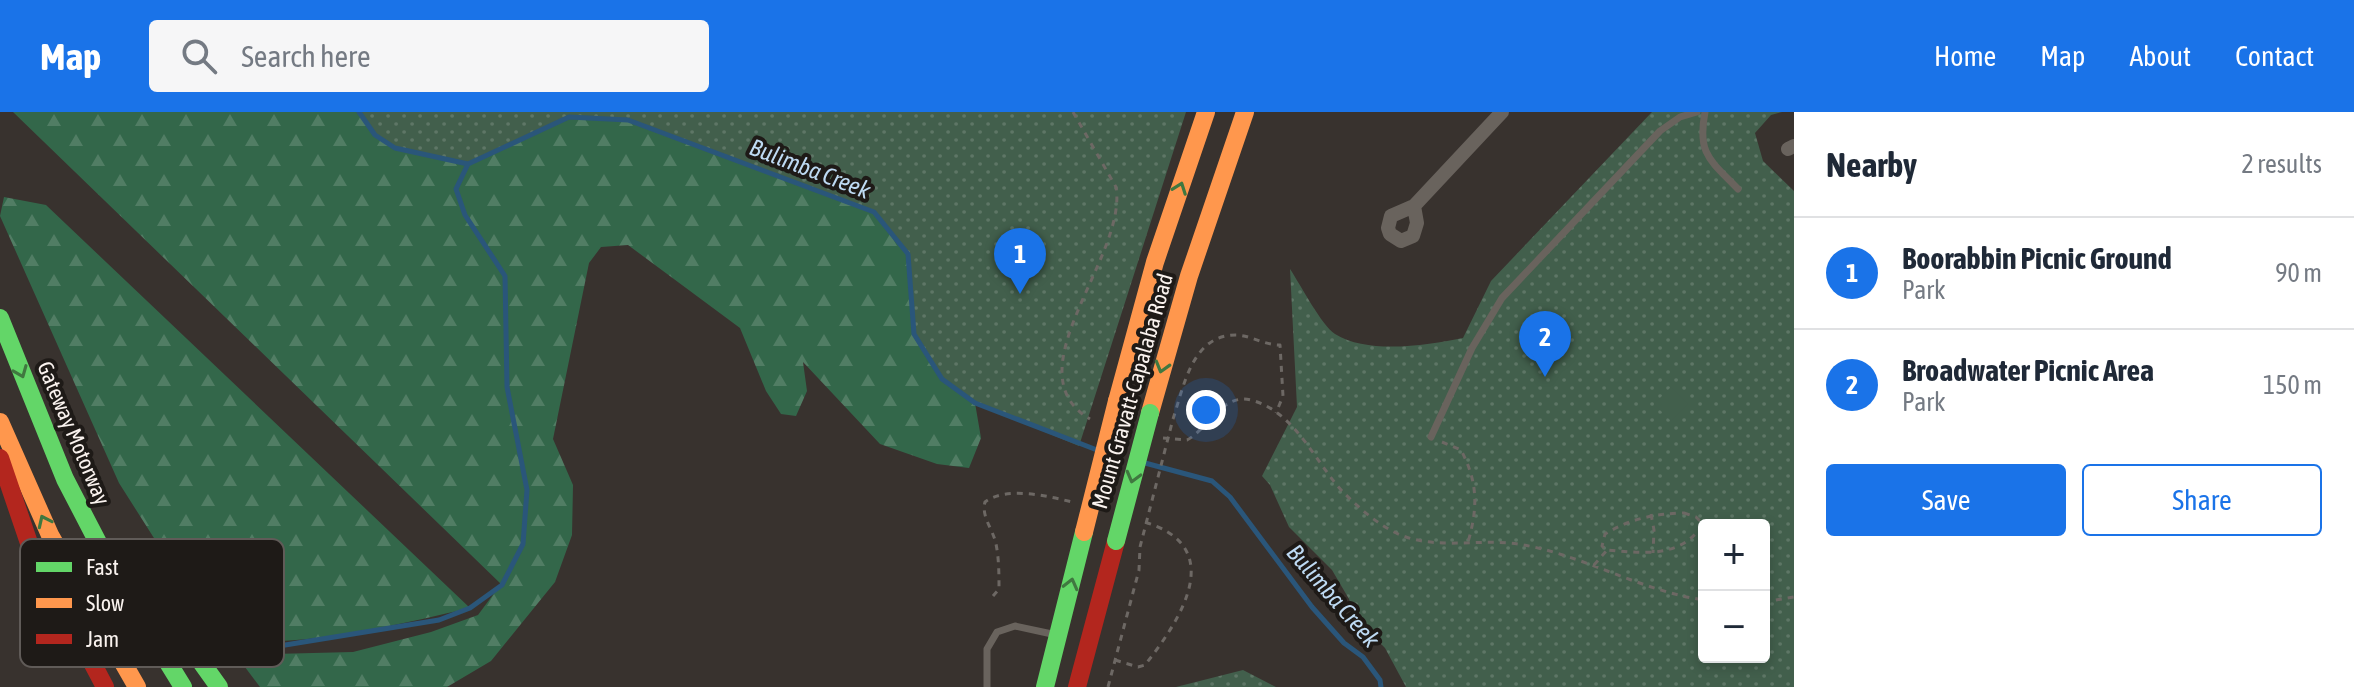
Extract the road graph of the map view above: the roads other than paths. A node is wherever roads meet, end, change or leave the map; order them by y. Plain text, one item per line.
1 (1206, 112) edge
2 (1245, 112) edge
3 (1502, 112) edge
4 (1697, 112) edge
5 (1705, 112) edge
6 (1738, 189) dead end
7 (1414, 206) dead end
8 (0, 318) edge
9 (0, 422) edge
10 (1431, 437) road end
11 (0, 458) edge
12 (31, 539) edge
13 (52, 539) edge
14 (96, 539) edge
15 (1058, 635) junction
16 (95, 667) edge
17 (126, 667) edge
18 (171, 667) edge
19 (205, 667) edge
20 (105, 687) edge
21 (137, 687) edge
22 (183, 687) edge
23 (219, 687) edge
24 (987, 687) edge
25 (1045, 687) edge
26 (1077, 687) edge

15 -> 1 highway, Mount Gravatt-Capalaba Road, bridge
2 -> 26 highway, Mount Gravatt-Capalaba Road, bridge
3 - 7 street
4 - 10 lane
5 - 6 lane
8 -> 14 highway, Gateway Motorway
13 -> 9 highway
11 - 12 highway
15 - 24 lane
15 - 25 highway, Mount Gravatt-Capalaba Road
16 - 20 highway
21 -> 17 highway
18 - 22 highway, Gateway Motorway
19 - 23 highway

